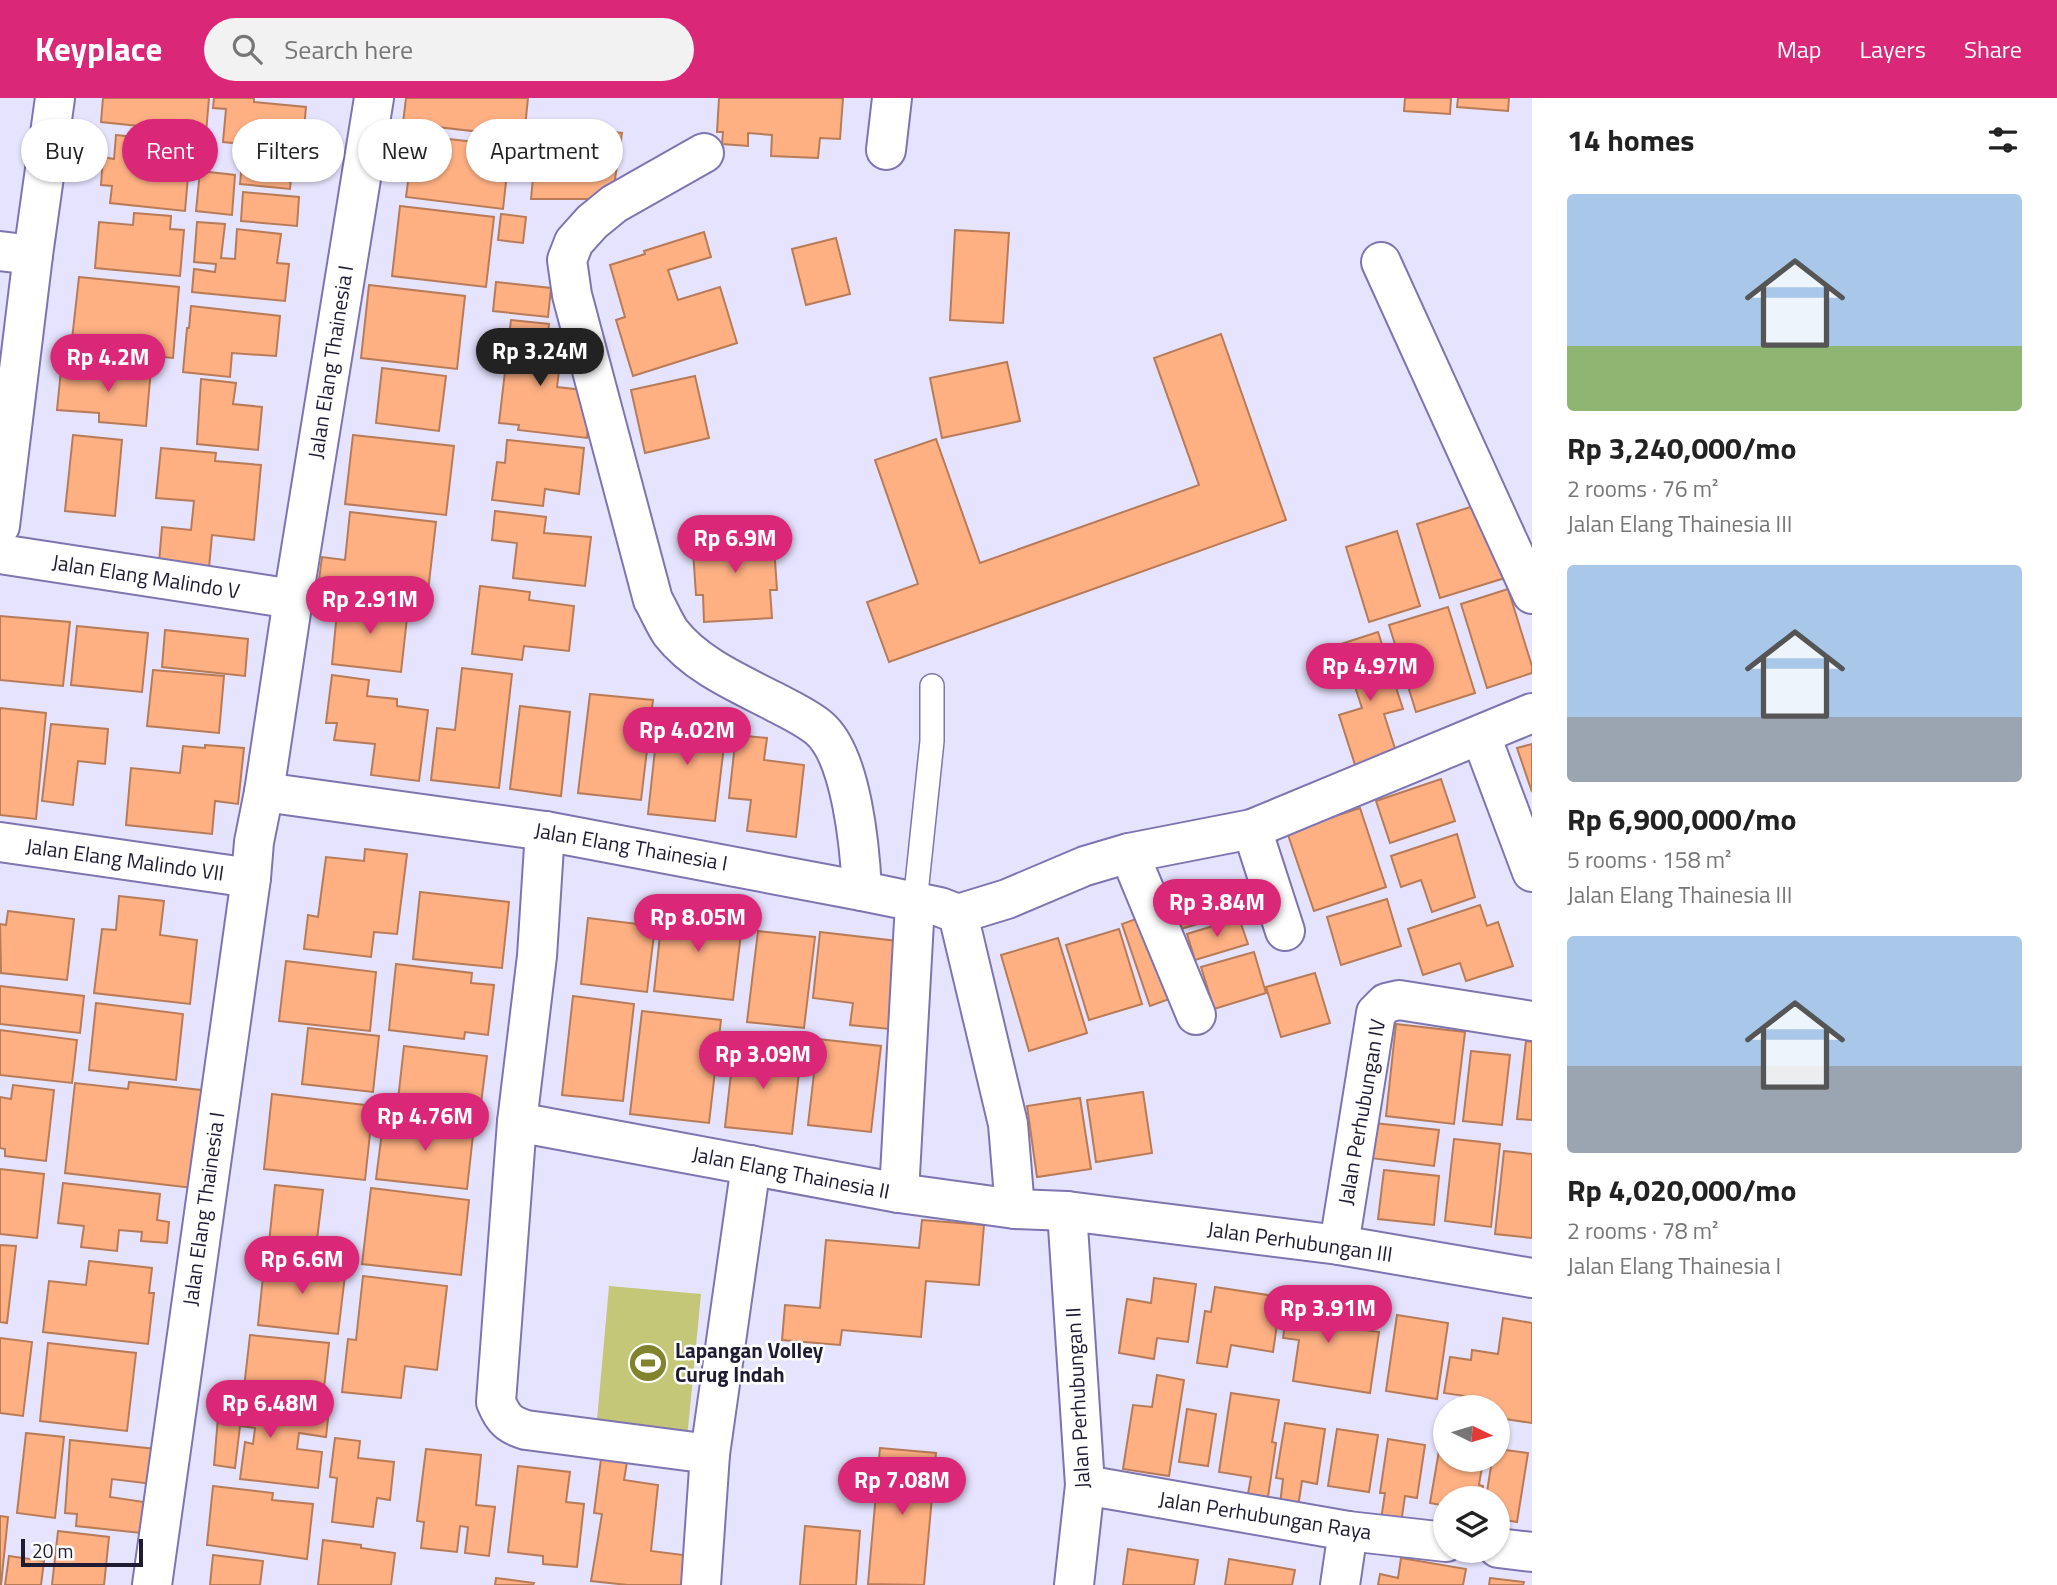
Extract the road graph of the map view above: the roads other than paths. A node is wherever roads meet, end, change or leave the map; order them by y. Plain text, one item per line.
1 (55, 98) edge
2 (374, 98) edge
3 (892, 98) edge
4 (886, 150) dead end
5 (704, 152) dead end
6 (16, 253) edge
7 (1381, 262) dead end
8 (0, 526) edge
9 (0, 554) edge
10 (1532, 594) edge
11 (293, 599) junction
12 (932, 686) dead end
13 (1532, 713) edge
14 (1481, 736) junction
15 (264, 792) junction
16 (1252, 829) junction
17 (545, 831) junction
18 (0, 842) edge
19 (1129, 853) junction
20 (1532, 872) edge
21 (251, 878) junction
22 (862, 891) junction
23 (915, 903) junction
24 (958, 914) junction
25 (1285, 931) dead end
26 (1196, 1015) dead end
27 (1532, 1021) edge
28 (517, 1122) junction
29 (751, 1166) junction
30 (899, 1193) junction
31 (1015, 1209) junction
32 (1068, 1211) junction
33 (1339, 1245) junction
34 (1532, 1278) edge
35 (710, 1454) junction
36 (1085, 1485) junction
37 (1348, 1531) junction
38 (1433, 1541) edge
39 (1510, 1549) edge
40 (1532, 1552) edge
41 (152, 1585) edge
42 (701, 1585) edge
43 (1074, 1585) edge
44 (1340, 1585) edge

1 - 6 street
2 - 11 street, Jalan Elang Thainesia I
3 - 4 street
5 - 22 street
6 - 8 street
7 - 10 street
9 - 11 street, Jalan Elang Malindo V
11 - 15 street, Jalan Elang Thainesia I
12 - 23 lane
13 - 14 street
14 - 16 street
14 - 20 street
15 - 17 street, Jalan Elang Thainesia I
15 - 21 street, Jalan Elang Thainesia I
16 - 19 street
16 - 25 street
17 - 22 street, Jalan Elang Thainesia I
17 - 28 street
18 - 21 street, Jalan Elang Malindo VII
19 - 24 street
19 - 26 street
21 - 41 street, Jalan Elang Thainesia I
22 - 23 street, Jalan Elang Thainesia I
23 - 24 street, Jalan Elang Thainesia I
23 - 30 street
24 - 31 street
27 - 33 street, Jalan Perhubungan IV
28 - 29 street, Jalan Elang Thainesia II
28 - 35 street
29 - 30 street, Jalan Elang Thainesia II
29 - 35 street
30 - 31 street, Jalan Elang Thainesia II
31 - 32 street, Jalan Elang Thainesia II
32 - 33 street, Jalan Perhubungan III
32 - 36 street, Jalan Perhubungan II
33 - 34 street, Jalan Perhubungan III
35 - 42 street
36 - 37 street, Jalan Perhubungan Raya
36 - 43 street, Jalan Perhubungan II
37 - 38 street, Jalan Perhubungan Raya
37 - 44 street
39 - 40 street

